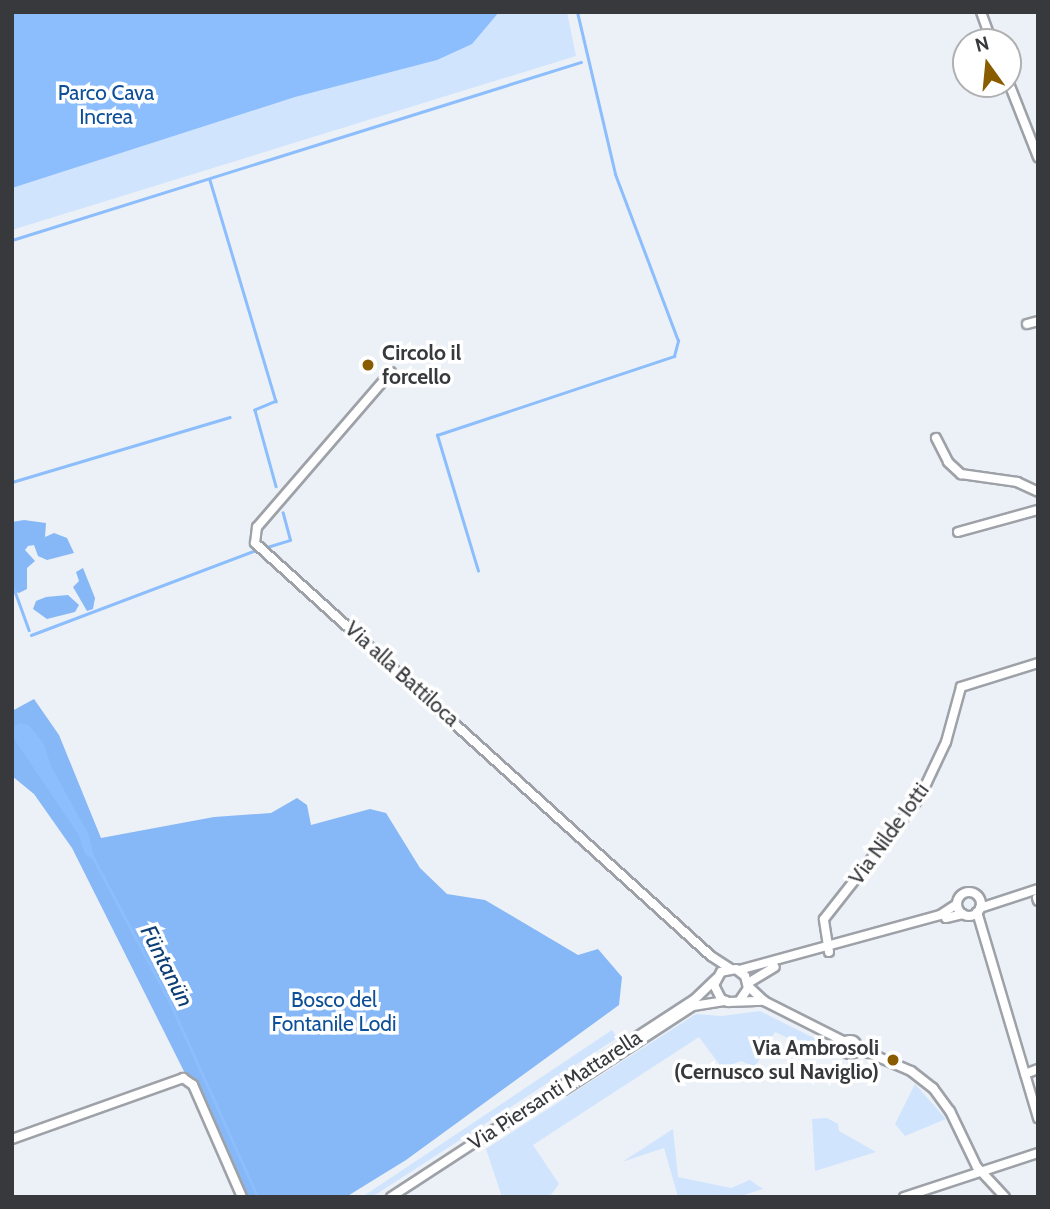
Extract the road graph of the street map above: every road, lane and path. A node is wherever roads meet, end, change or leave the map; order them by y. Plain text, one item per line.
1 (1015, 98) edge
2 (1038, 157) edge
3 (1038, 321) edge
4 (1027, 324) dead end
5 (391, 372) dead end
6 (936, 438) dead end
7 (1038, 492) edge
8 (1038, 510) edge
9 (958, 533) dead end
10 (1038, 663) edge
11 (1038, 886) edge
12 (957, 904) junction
13 (974, 910) junction
14 (828, 950) junction
15 (711, 956) junction
16 (735, 970) junction
17 (716, 978) junction
18 (748, 984) junction
19 (740, 1000) junction
20 (726, 1001) junction
21 (764, 1001) junction
22 (1038, 1069) edge
23 (1025, 1074) junction
24 (1038, 1118) edge
25 (12, 1139) edge
26 (1038, 1153) edge
27 (980, 1172) junction
28 (242, 1197) edge
29 (391, 1197) edge
30 (401, 1197) edge
31 (904, 1197) edge
32 (1005, 1197) edge

1 - 2 street
3 - 4 street
5 - 15 street, Via alla Battiloca
6 - 7 street
8 - 9 street
10 - 14 street, Via Nilde Iotti
11 - 13 street
12 - 13 street
12 - 13 street
12 - 14 street
13 - 14 street
13 - 23 street
14 - 16 street
14 - 18 street
15 - 16 street, Via alla Battiloca
15 - 17 street
16 - 17 street
16 - 18 street
17 - 20 street
17 - 29 street, Via Piersanti Mattarella
18 - 19 street
18 - 21 street
19 - 20 street
19 - 21 street
20 - 30 street, Via Piersanti Mattarella
21 - 27 street
22 - 23 street
23 - 24 street
25 - 28 street
26 - 27 street
27 - 31 street
27 - 32 street

